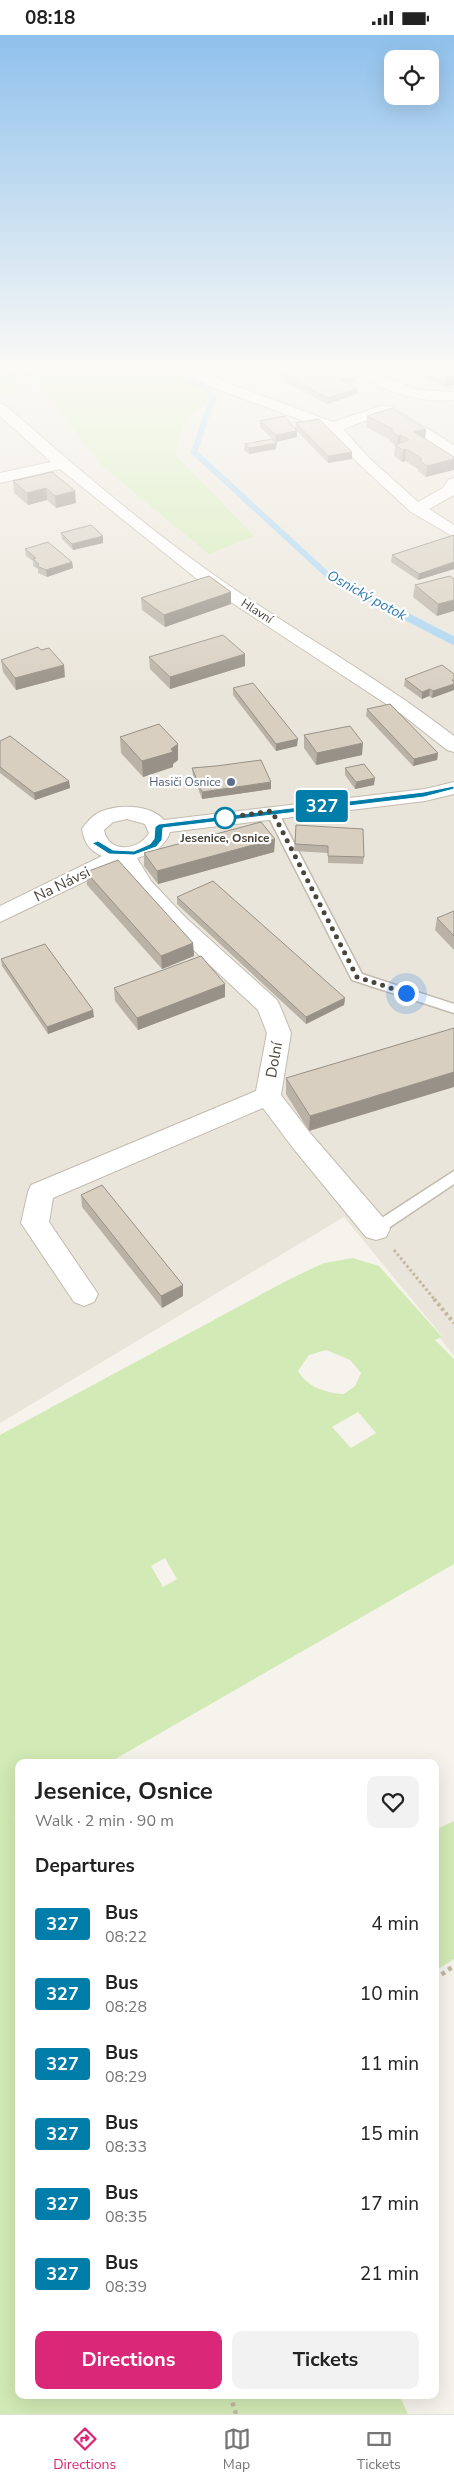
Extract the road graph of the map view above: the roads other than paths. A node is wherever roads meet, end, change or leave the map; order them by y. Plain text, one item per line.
1 (82, 479) edge
2 (384, 479) edge
3 (454, 483) edge
4 (417, 509) junction
5 (454, 532) edge
6 (454, 746) edge
7 (454, 788) edge
8 (272, 811) junction
9 (159, 827) junction
10 (124, 854) junction
11 (0, 915) edge
12 (454, 1009) edge
13 (268, 1096) junction
14 (454, 1177) edge
15 (376, 1229) joint
16 (84, 1294) dead end

1 - 6 street, Hlavní
2 - 4 street
3 - 4 street
4 - 5 street
7 - 8 street
8 - 9 street
8 - 12 lane
9 - 10 street, Na Návsi
9 - 10 street, Na Návsi
10 - 11 street, Na Návsi
10 - 13 street, Dolní
13 - 15 street, Dolní
13 - 16 street
14 - 15 lane

